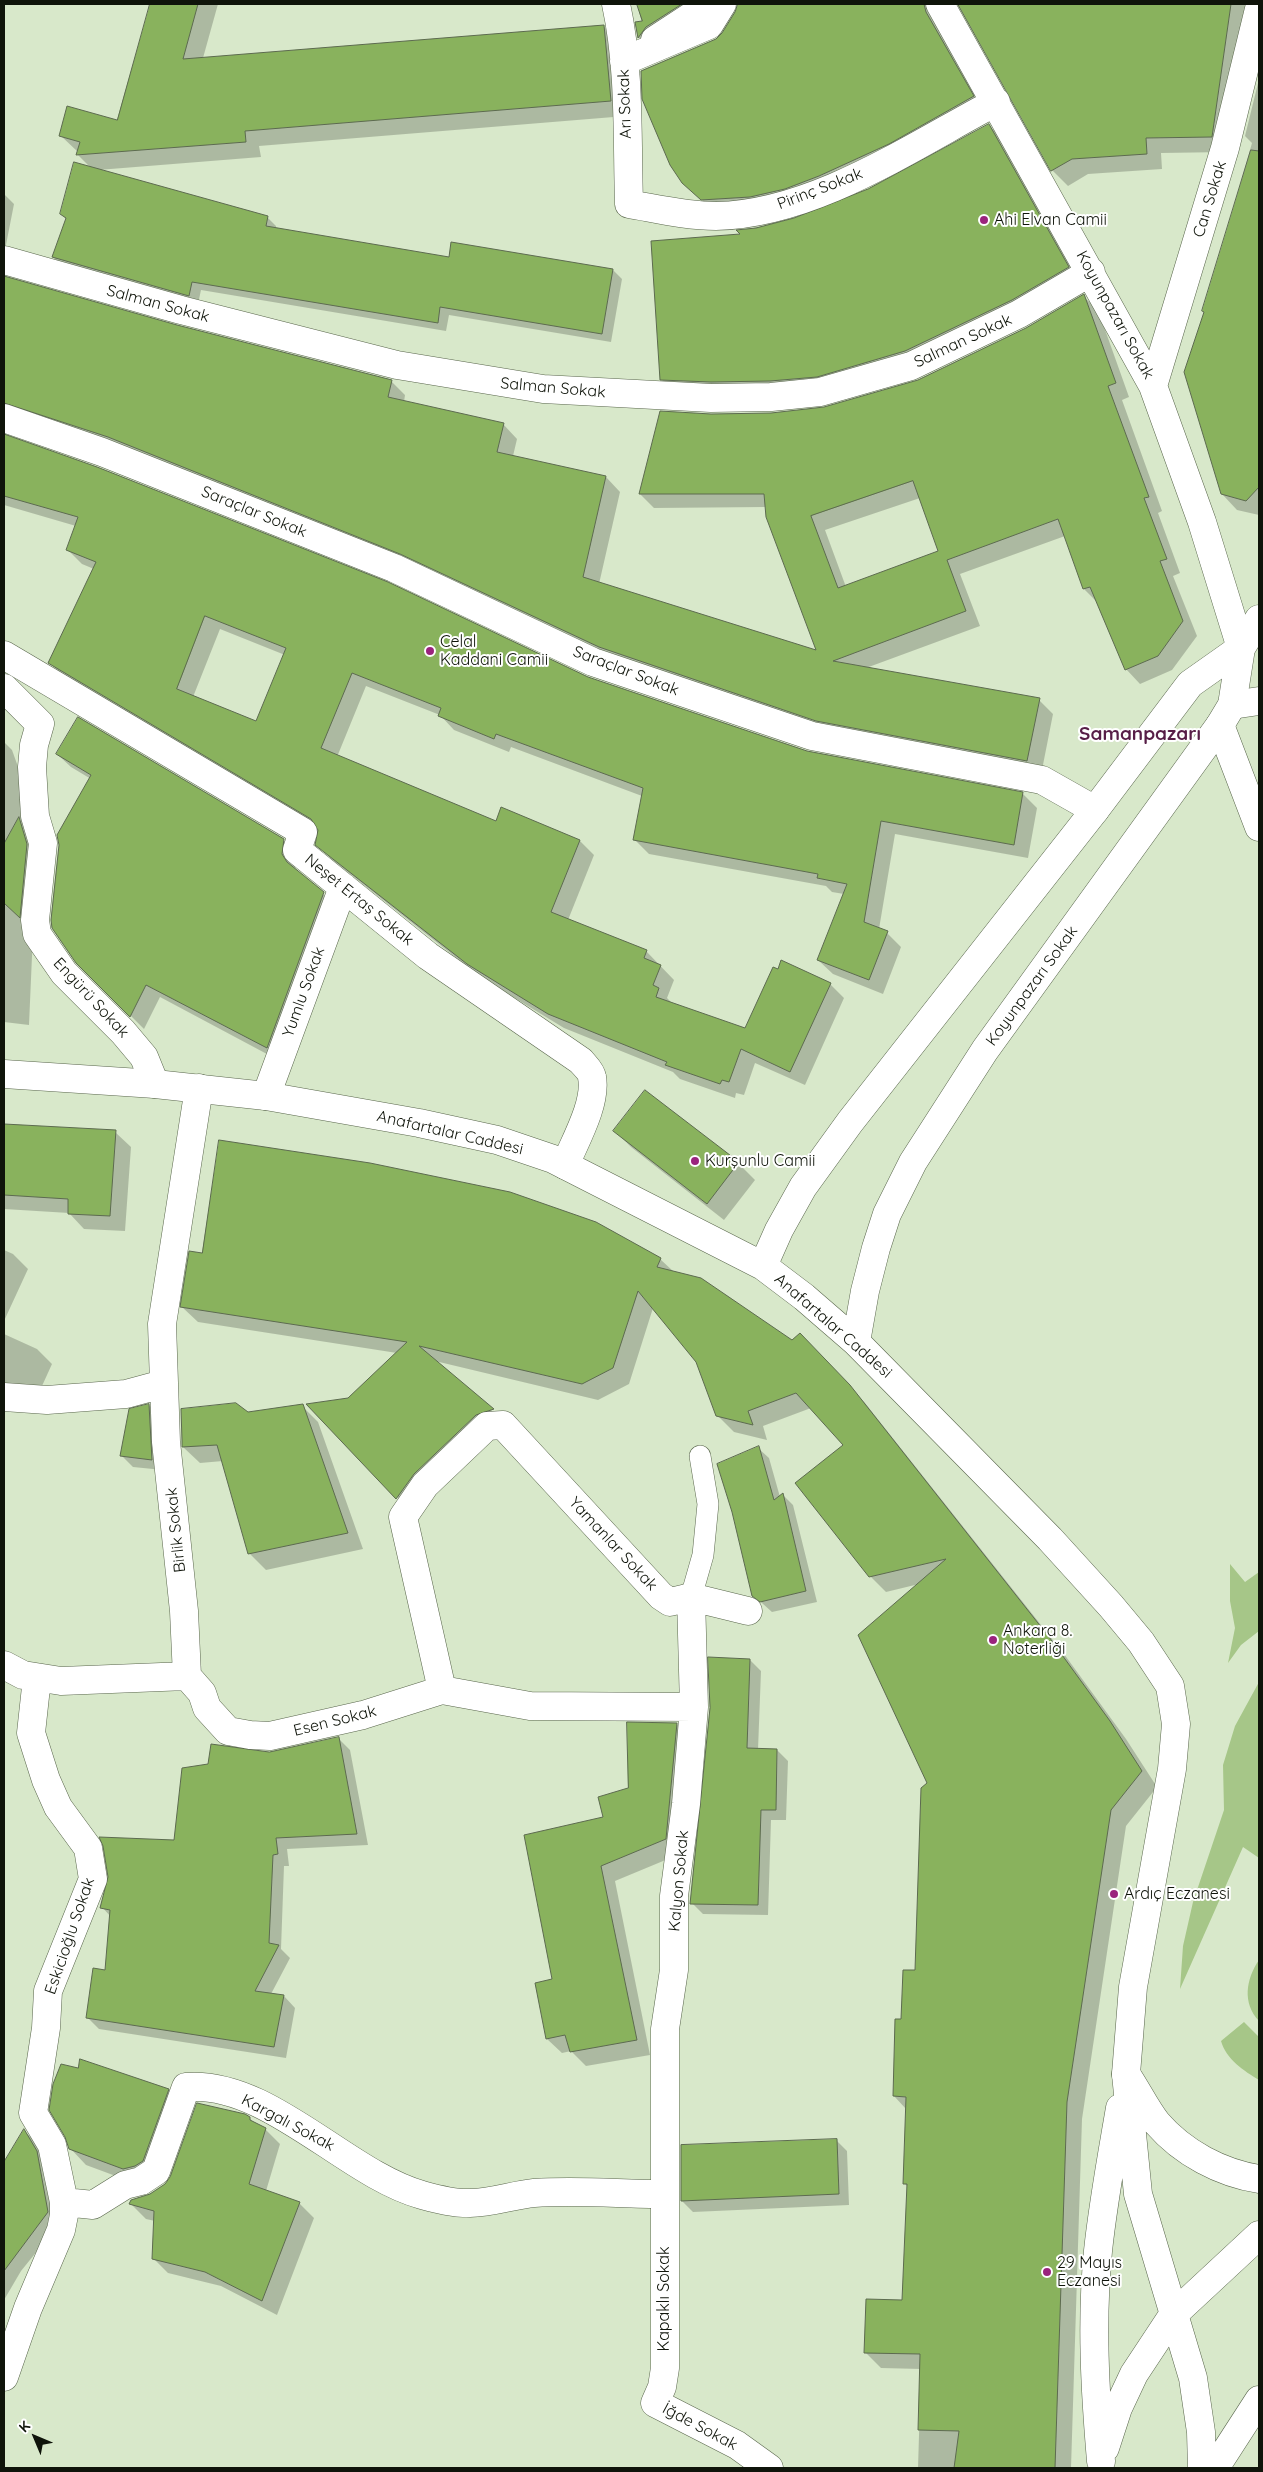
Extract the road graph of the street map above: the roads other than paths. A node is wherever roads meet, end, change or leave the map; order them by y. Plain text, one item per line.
1 (607, 4) edge
2 (616, 4) edge
3 (710, 4) edge
4 (722, 4) edge
5 (940, 4) edge
6 (1259, 9) edge
7 (619, 64) junction
8 (996, 102) junction
9 (629, 204) joint
10 (4, 260) edge
11 (1091, 272) junction
12 (1153, 386) junction
13 (4, 418) edge
14 (1259, 619) edge
15 (1241, 648) junction
16 (4, 655) edge
17 (4, 688) edge
18 (1259, 701) edge
19 (1226, 715) junction
20 (1095, 810) junction
21 (1259, 828) edge
22 (343, 887) junction
23 (4, 1074) edge
24 (155, 1084) junction
25 (199, 1088) junction
26 (266, 1096) junction
27 (565, 1165) junction
28 (763, 1266) junction
29 (856, 1342) junction
30 (164, 1384) junction
31 (4, 1397) edge
32 (700, 1456) dead end
33 (692, 1597) junction
34 (748, 1612) dead end
35 (4, 1665) edge
36 (187, 1676) junction
37 (37, 1678) junction
38 (442, 1690) junction
39 (694, 1707) junction
40 (1126, 2074) junction
41 (1259, 2179) edge
42 (664, 2194) junction
43 (64, 2202) junction
44 (1259, 2235) edge
45 (1173, 2315) junction
46 (4, 2377) edge
47 (1259, 2400) edge
48 (655, 2403) joint
49 (1101, 2464) edge
50 (769, 2468) edge
51 (1202, 2468) edge
52 (1215, 2468) edge

1 - 7 street
2 - 7 street, Arı Sokak
3 - 7 street
4 - 7 street
5 - 8 street, Koyunpazarı Sokak
6 - 12 street, Can Sokak
7 - 9 street, Arı Sokak
8 - 9 street, Pirinç Sokak
8 - 11 street, Koyunpazarı Sokak
10 - 11 street, Salman Sokak
11 - 12 street, Koyunpazarı Sokak
12 - 15 street, Koyunpazarı Sokak
13 - 20 street, Saraçlar Sokak
14 - 15 street
15 - 19 street, Koyunpazarı Sokak
15 - 20 street
16 - 22 street, Neşet Ertaş Sokak
17 - 24 street, Engürü Sokak
18 - 19 street
19 - 21 street
19 - 29 street, Koyunpazarı Sokak
20 - 28 street
22 - 26 street, Yumlu Sokak
22 - 27 street, Neşet Ertaş Sokak
23 - 24 street, Anafartalar Caddesi
24 - 25 street, Anafartalar Caddesi
25 - 26 street, Anafartalar Caddesi
25 - 30 street, Birlik Sokak
26 - 27 street, Anafartalar Caddesi
27 - 28 street, Anafartalar Caddesi
28 - 29 street, Anafartalar Caddesi
29 - 40 street, Anafartalar Caddesi
30 - 31 street
30 - 36 street, Birlik Sokak
32 - 33 lane
33 - 34 street, Yamanlar Sokak
33 - 38 street, Yamanlar Sokak
33 - 39 street, Kalyon Sokak
35 - 37 street
36 - 37 street
36 - 38 street, Esen Sokak
37 - 43 street, Eskicioğlu Sokak
38 - 39 street, Esen Sokak
39 - 42 street, Kalyon Sokak
40 - 41 street
40 - 45 street
40 - 49 street
42 - 43 street, Kargalı Sokak
42 - 48 street, Kapaklı Sokak
43 - 46 street
44 - 45 street
45 - 49 street
45 - 51 street
47 - 52 street
48 - 50 street, İğde Sokak

